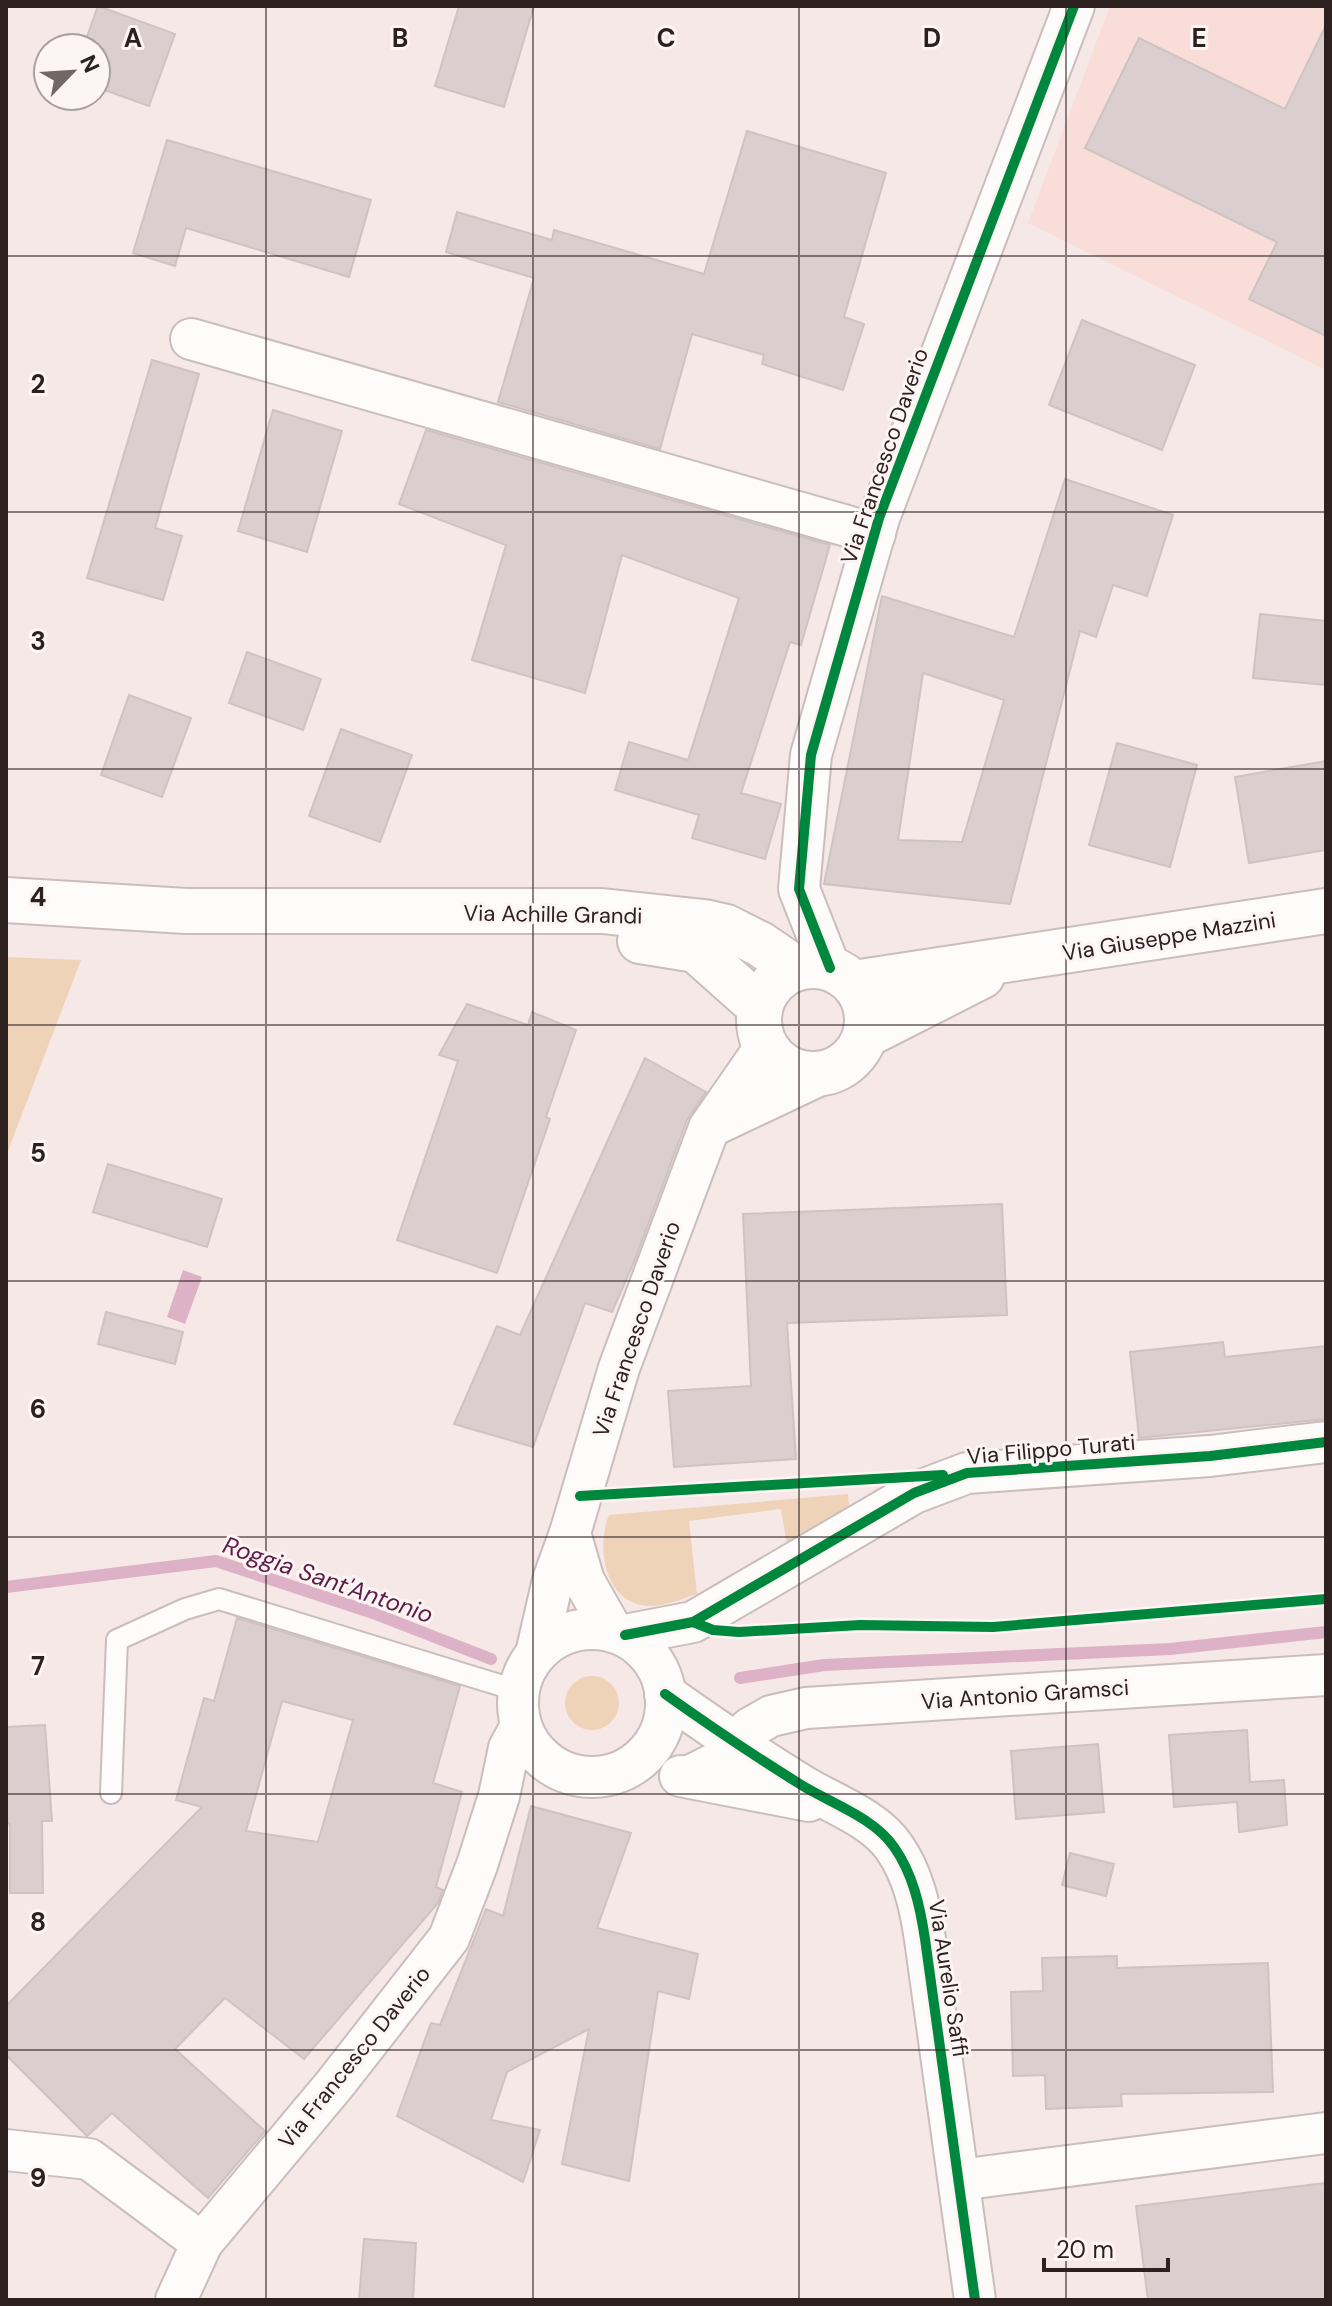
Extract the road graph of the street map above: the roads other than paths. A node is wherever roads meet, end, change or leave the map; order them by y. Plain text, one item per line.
1 (1068, 9) edge
2 (191, 339) dead end
3 (875, 534) junction
4 (6, 900) edge
5 (395, 911) junction
6 (1326, 911) edge
7 (1012, 961) junction
8 (826, 973) junction
9 (763, 1026) junction
10 (866, 1035) junction
11 (822, 1074) junction
12 (709, 1128) junction
13 (1326, 1442) edge
14 (570, 1533) junction
15 (693, 1622) junction
16 (619, 1634) junction
17 (536, 1654) junction
18 (1326, 1675) edge
19 (663, 1685) junction
20 (520, 1709) junction
21 (736, 1744) junction
22 (551, 1765) junction
23 (631, 1766) junction
24 (688, 1777) junction
25 (111, 1793) dead end
26 (499, 1796) junction
27 (837, 1807) junction
28 (1326, 2133) edge
29 (6, 2150) edge
30 (959, 2180) junction
31 (202, 2243) junction
32 (176, 2300) edge
33 (975, 2300) edge

1 - 3 street, Via Francesco Daverio
2 - 3 street
3 - 8 street, Via Francesco Daverio
4 - 5 main road, Via Achille Grandi
5 - 8 main road, Via Achille Grandi
5 - 9 main road, Via Achille Grandi
6 - 7 main road, Via Giuseppe Mazzini
7 - 8 main road, Via Giuseppe Mazzini
7 - 10 main road, Via Giuseppe Mazzini
8 - 9 main road
8 - 10 main road
9 - 11 main road
9 - 12 street, Via Francesco Daverio
10 - 11 main road
11 - 12 street
12 - 14 street, Via Francesco Daverio
13 - 15 street, Via Filippo Turati
14 - 16 street
14 - 17 street, Via Francesco Daverio
15 - 16 street, Via Filippo Turati
15 - 19 street, Via Filippo Turati
16 - 17 street
16 - 19 street
17 - 20 street
18 - 21 street, Via Antonio Gramsci
19 - 21 street, Via Aurelio Saffi
19 - 23 street
20 - 22 street
20 - 25 lane
20 - 26 street, Via Francesco Daverio
21 - 24 street, Via Antonio Gramsci
21 - 27 street, Via Aurelio Saffi
22 - 23 street
22 - 26 street
23 - 24 street, Via Aurelio Saffi
24 - 27 street, Via Aurelio Saffi
26 - 31 street, Via Francesco Daverio
27 - 30 street, Via Aurelio Saffi
28 - 30 street
29 - 31 street
30 - 33 street, Via Aurelio Saffi
31 - 32 street, Via Francesco Daverio

